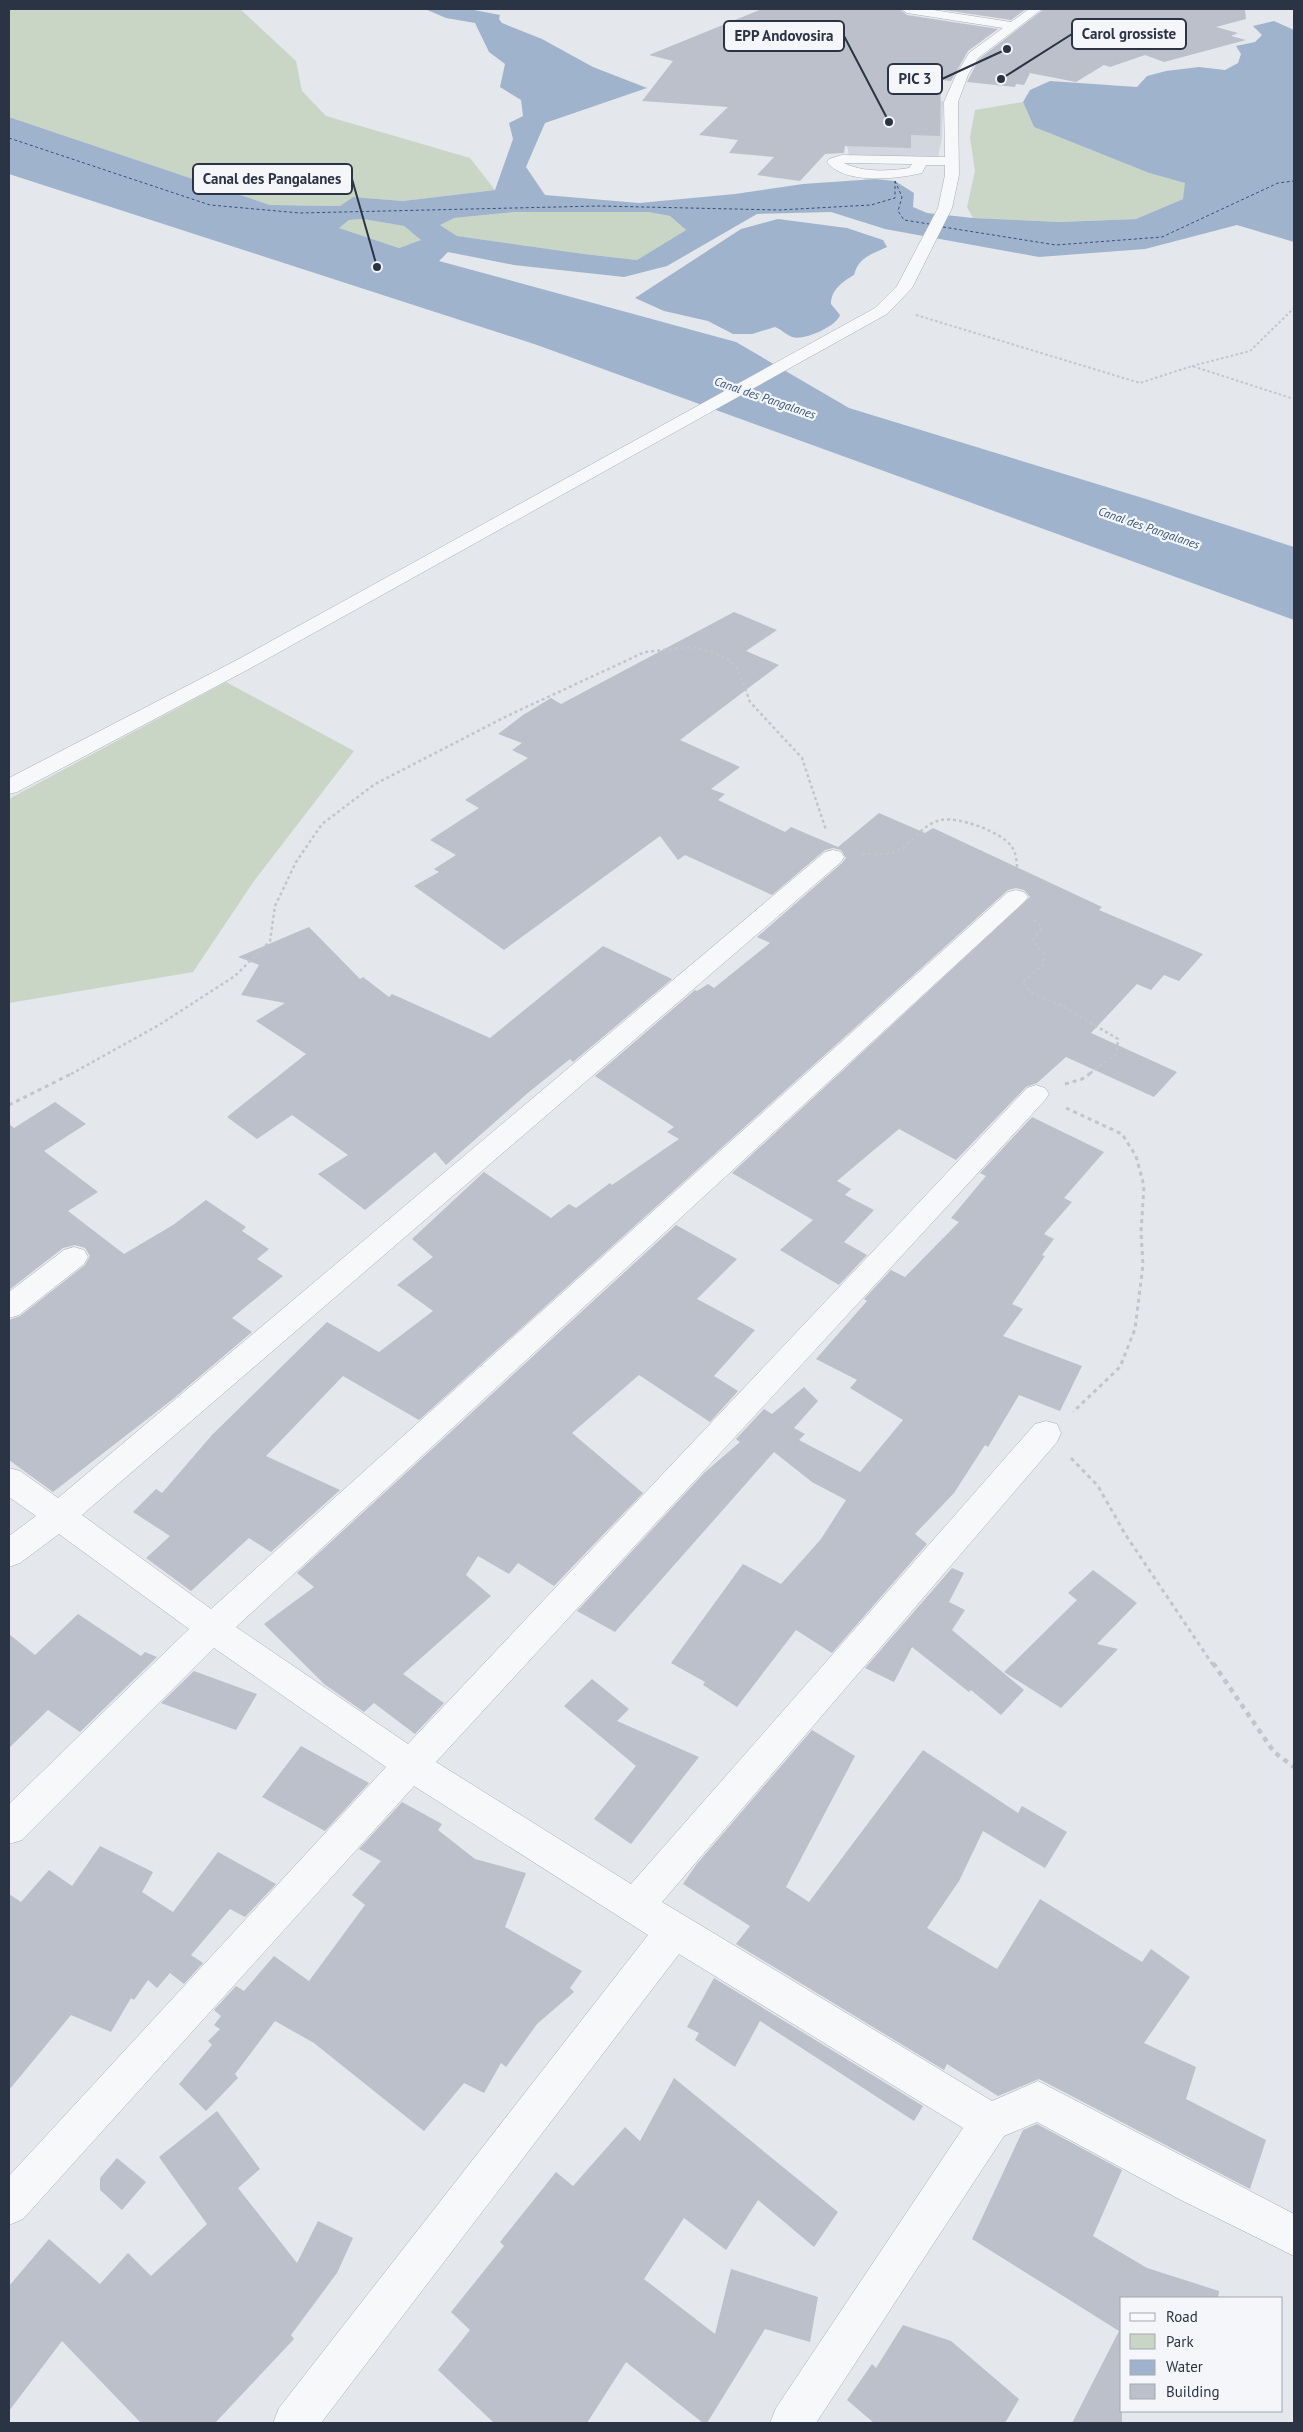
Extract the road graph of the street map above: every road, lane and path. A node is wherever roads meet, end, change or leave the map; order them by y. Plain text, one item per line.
1 (907, 9) edge
2 (1036, 9) edge
3 (1012, 26) junction
4 (920, 161) junction
5 (950, 161) junction
6 (1294, 308) edge
7 (881, 311) junction
8 (1192, 366) junction
9 (1294, 400) edge
10 (9, 787) edge
11 (833, 857) dead end
12 (1016, 897) dead end
13 (1036, 1094) dead end
14 (74, 1257) dead end
15 (9, 1306) edge
16 (1046, 1433) dead end
17 (9, 1480) edge
18 (59, 1516) junction
19 (9, 1554) edge
20 (212, 1628) junction
21 (411, 1765) junction
22 (9, 1828) edge
23 (635, 1906) junction
24 (674, 1931) junction
25 (990, 2122) junction
26 (9, 2205) edge
27 (1294, 2236) edge
28 (294, 2423) edge
29 (791, 2423) edge

1 - 3 street
2 - 3 street
3 - 5 street
4 - 4 street
4 - 5 street
5 - 7 street
6 - 8 path
7 - 8 path
7 - 10 street
8 - 9 path
11 - 18 street
12 - 20 street
13 - 21 street
14 - 15 street
16 - 23 street
17 - 18 street
18 - 19 street
18 - 20 street
20 - 21 street
20 - 22 street
21 - 23 street
21 - 26 street
23 - 24 street
24 - 25 street
24 - 28 street
25 - 27 street
25 - 29 street

